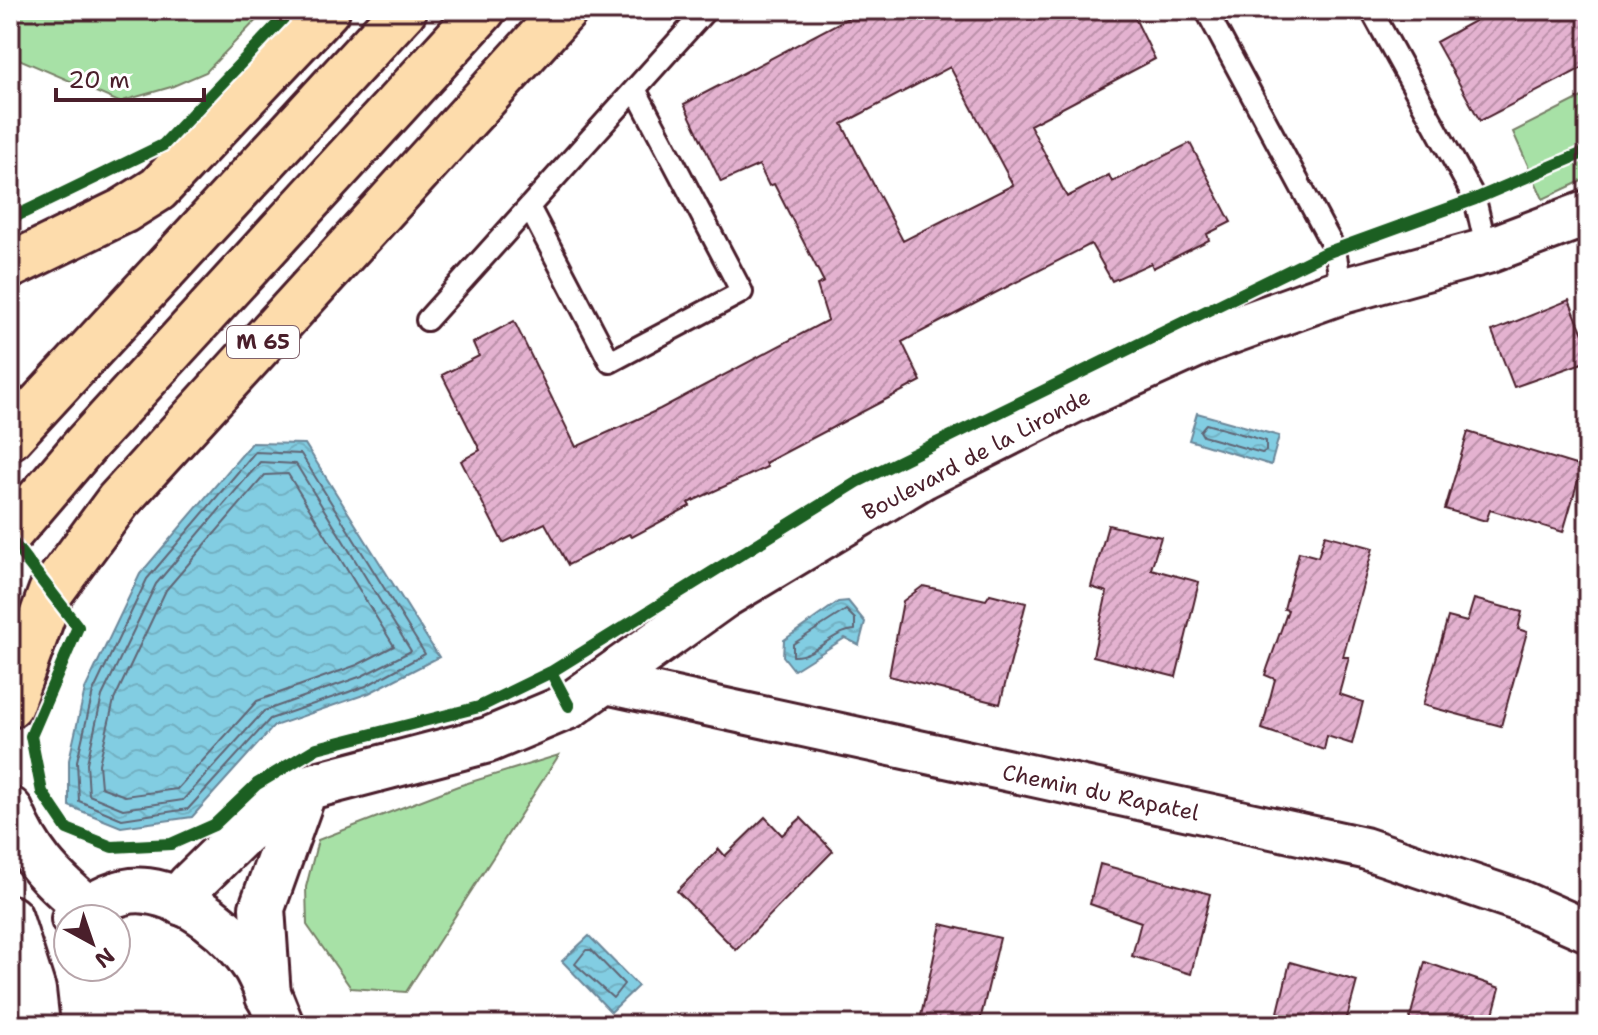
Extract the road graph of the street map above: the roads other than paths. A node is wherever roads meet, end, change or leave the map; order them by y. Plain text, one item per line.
1 (327, 10) edge
2 (404, 10) edge
3 (483, 10) edge
4 (565, 10) edge
5 (706, 10) edge
6 (1206, 10) edge
7 (1371, 10) edge
8 (635, 89) junction
9 (529, 207) junction
10 (1588, 213) edge
11 (1487, 251) junction
12 (10, 266) edge
13 (1342, 291) junction
14 (427, 320) dead end
15 (10, 437) edge
16 (10, 533) edge
17 (606, 683) junction
18 (10, 705) edge
19 (305, 788) junction
20 (10, 810) edge
21 (70, 903) edge
22 (101, 903) edge
23 (182, 903) junction
24 (10, 918) edge
25 (1588, 931) edge
26 (52, 942) edge
27 (35, 1007) edge
28 (275, 1010) edge

1 - 12 main road
2 - 15 main road
3 - 16 main road, M 65
4 - 18 main road, M 65
5 - 8 lane
6 - 13 lane
7 - 11 lane
8 - 9 lane
8 - 9 lane
9 - 14 lane
10 - 11 street, Boulevard de la Lironde
11 - 13 street, Boulevard de la Lironde
13 - 17 street, Boulevard de la Lironde
17 - 19 street, Boulevard de la Lironde
17 - 25 street, Chemin du Rapatel
19 - 23 street, Boulevard de la Lironde
19 - 28 street
20 - 21 street
22 - 23 street
23 - 28 street
24 - 27 street
26 - 27 street

